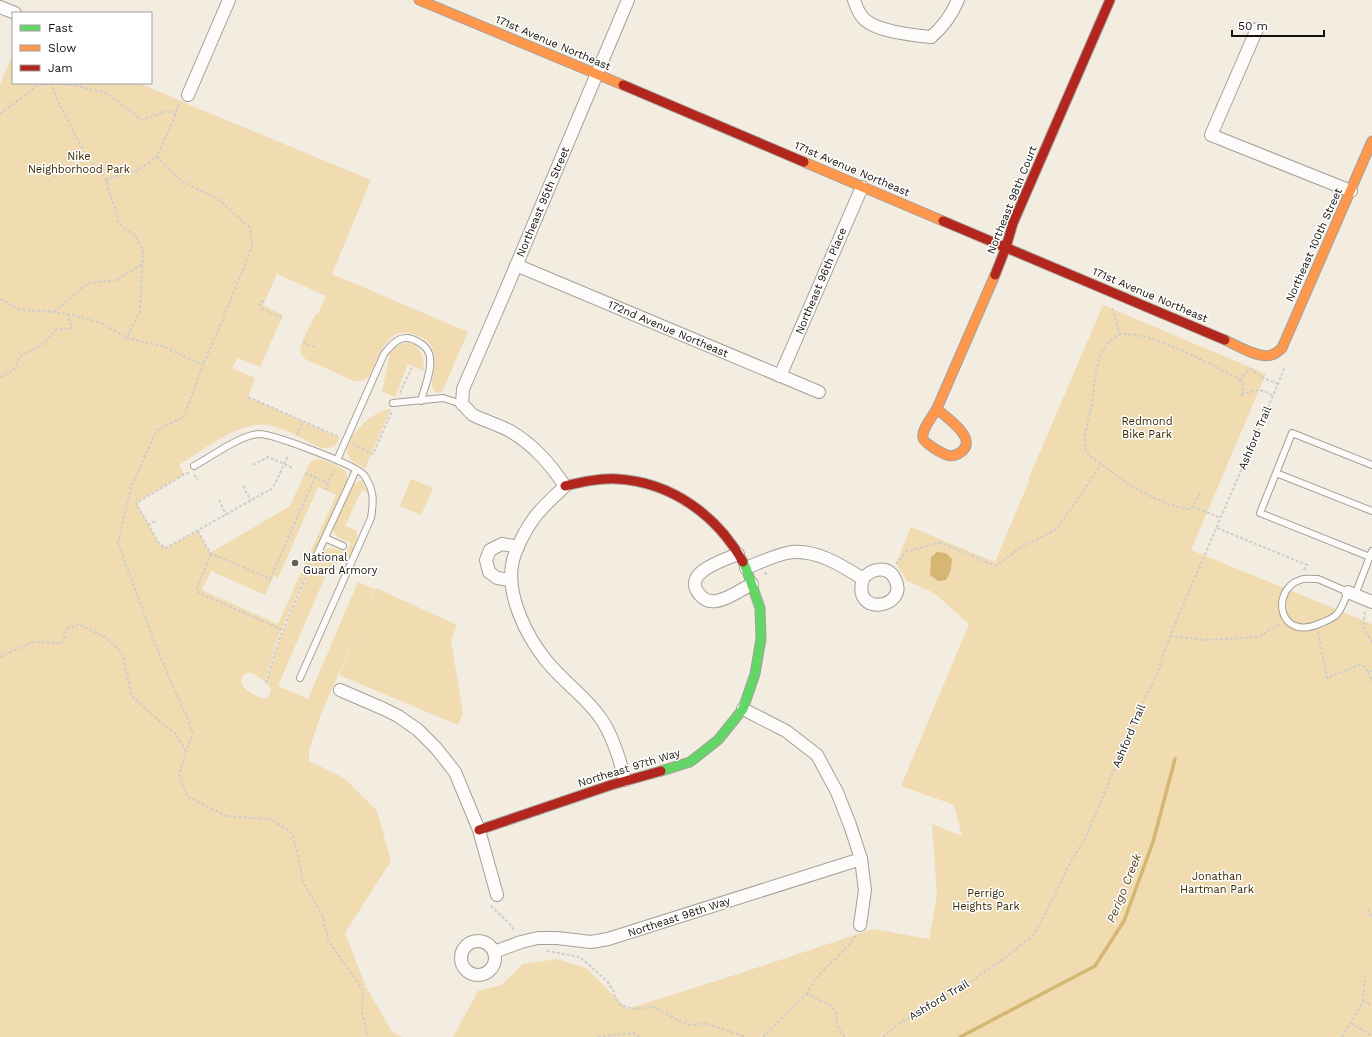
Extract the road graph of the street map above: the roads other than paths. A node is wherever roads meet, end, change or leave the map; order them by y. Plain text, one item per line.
1 (229, 0) edge
2 (419, 0) edge
3 (628, 0) edge
4 (854, 0) edge
5 (958, 0) edge
6 (1110, 0) edge
7 (0, 7) edge
8 (12, 12) edge
9 (1257, 28) dead end
10 (597, 74) junction
11 (184, 96) road end
12 (1372, 142) edge
13 (862, 187) junction
14 (1351, 191) junction
15 (1006, 248) junction
16 (516, 265) junction
17 (1275, 355) joint
18 (780, 376) junction
19 (819, 392) dead end
20 (421, 401) junction
21 (394, 403) dead end
22 (462, 404) junction
23 (937, 409) junction
24 (338, 461) junction
25 (194, 466) dead end
26 (1372, 466) edge
27 (356, 470) junction
28 (1276, 473) junction
29 (565, 486) junction
30 (1372, 511) edge
31 (325, 538) junction
32 (343, 546) dead end
33 (518, 547) junction
34 (738, 554) junction
35 (1371, 554) edge
36 (315, 557) road end
37 (746, 568) junction
38 (863, 579) junction
39 (511, 580) junction
40 (752, 584) junction
41 (1351, 593) junction
42 (1371, 601) edge
43 (300, 678) dead end
44 (340, 690) dead end
45 (743, 709) junction
46 (625, 780) junction
47 (479, 830) junction
48 (861, 859) junction
49 (497, 895) dead end
50 (860, 925) road end
51 (494, 952) dead end

1 - 11 street
2 - 10 street, 171st Avenue Northeast
3 - 10 street, Northeast 95th Street
4 - 5 street
6 - 15 street, Northeast 98th Court
7 - 8 street
9 - 14 street
10 - 13 street, 171st Avenue Northeast
10 - 16 street, Northeast 95th Street
12 - 14 street, Northeast 100th Street
13 - 15 street, 171st Avenue Northeast
13 - 18 street, Northeast 96th Place
14 - 17 street, Northeast 100th Street
15 - 17 street, 171st Avenue Northeast
15 - 23 street, Northeast 98th Court
16 - 18 street, 172nd Avenue Northeast
16 - 22 street, Northeast 95th Street
18 - 19 street, 172nd Avenue Northeast
20 - 21 lane
20 - 22 lane
20 - 24 lane
22 - 29 street
23 - 23 street, Northeast 98th Court
24 - 25 lane
24 - 27 lane
26 - 28 lane
27 - 31 lane
27 - 43 lane
28 - 30 lane
28 - 35 lane
29 - 33 street
29 - 34 street, Northeast 97th Way
31 - 32 lane
31 - 36 lane
33 - 39 street
33 - 39 street
34 - 37 street, Northeast 97th Way
34 - 40 street
35 - 41 lane
37 - 38 street
37 - 40 street, Northeast 97th Way
38 - 38 street
39 - 46 street
40 - 45 street, Northeast 97th Way
41 - 41 lane
41 - 42 street
44 - 47 street
45 - 46 street, Northeast 97th Way
45 - 48 street
46 - 47 street, Northeast 97th Way
47 - 49 street
48 - 50 street
48 - 51 street, Northeast 98th Way

